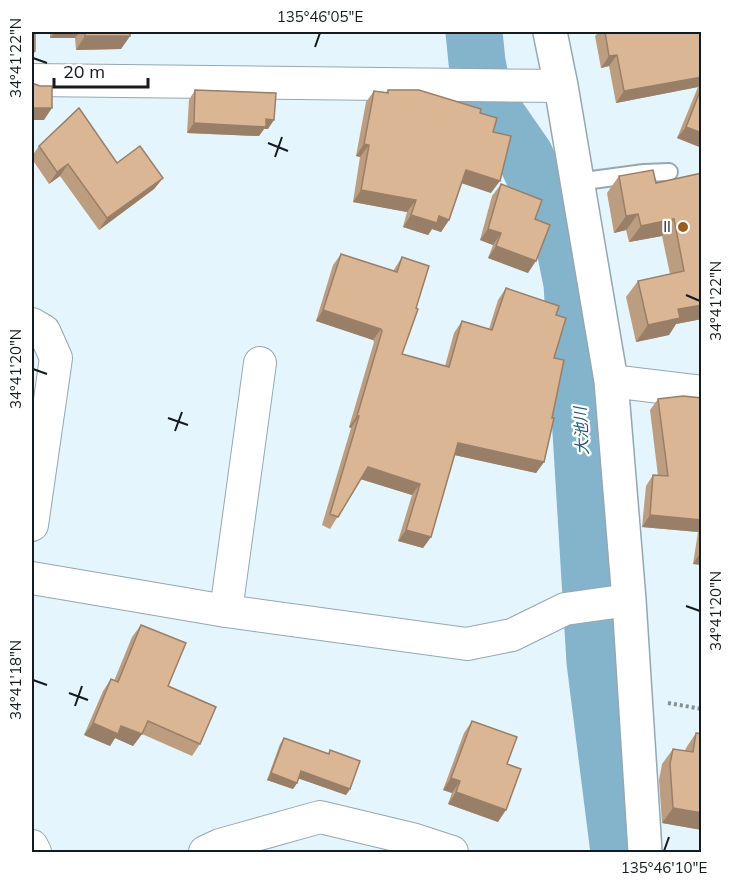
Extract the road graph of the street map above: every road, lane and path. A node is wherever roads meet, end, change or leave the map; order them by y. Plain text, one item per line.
1 (550, 32) edge
2 (32, 80) edge
3 (561, 86) junction
4 (669, 172) dead end
5 (577, 182) junction
6 (32, 324) edge
7 (260, 363) dead end
8 (611, 381) junction
9 (702, 392) edge
10 (32, 525) edge
11 (32, 578) edge
12 (618, 601) junction
13 (226, 611) junction
14 (32, 846) edge
15 (410, 846) edge
16 (35, 852) edge
17 (205, 852) edge
18 (452, 852) edge
19 (645, 852) edge

1 - 3 street
2 - 3 street
3 - 5 street
4 - 5 lane
5 - 8 street
6 - 10 street
7 - 13 street
8 - 9 street
8 - 12 street
11 - 13 street
12 - 13 street
12 - 19 street
14 - 16 street
15 - 17 street
15 - 18 street

